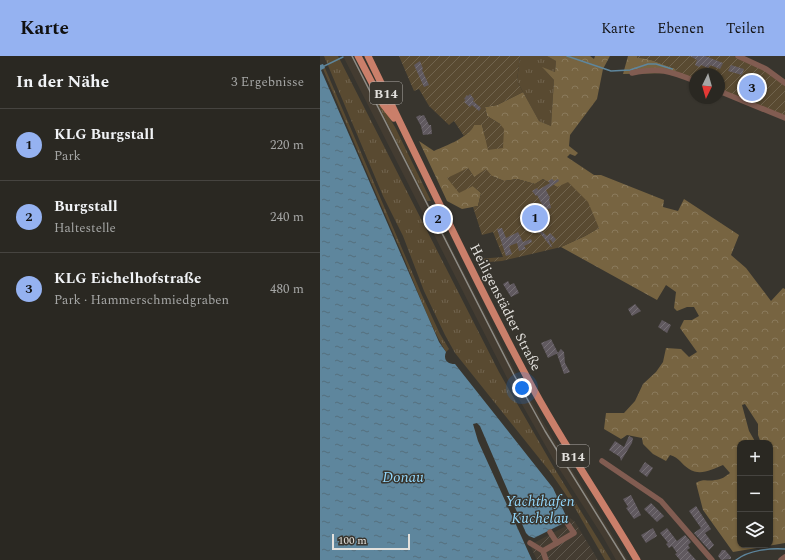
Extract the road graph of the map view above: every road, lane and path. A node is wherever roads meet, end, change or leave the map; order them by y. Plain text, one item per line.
1 (358, 56) edge
2 (368, 56) edge
3 (738, 56) edge
4 (632, 73) dead end
5 (689, 79) edge
6 (785, 83) edge
7 (725, 93) edge
8 (785, 118) edge
9 (404, 131) junction
10 (602, 461) dead end
11 (565, 520) dead end
12 (550, 532) dead end
13 (530, 543) dead end
14 (557, 543) junction
15 (542, 551) junction
16 (785, 557) edge
17 (546, 560) edge
18 (637, 560) edge
19 (712, 560) edge
20 (781, 560) edge

1 - 9 main road
2 - 9 main road, Heiligenstädter Straße / B14
3 - 6 street
4 - 5 street
7 - 8 street
9 - 18 main road, Heiligenstädter Straße / B14
10 - 19 street
11 - 14 street
12 - 14 street
13 - 15 street
14 - 15 street
15 - 17 street
16 - 20 street

